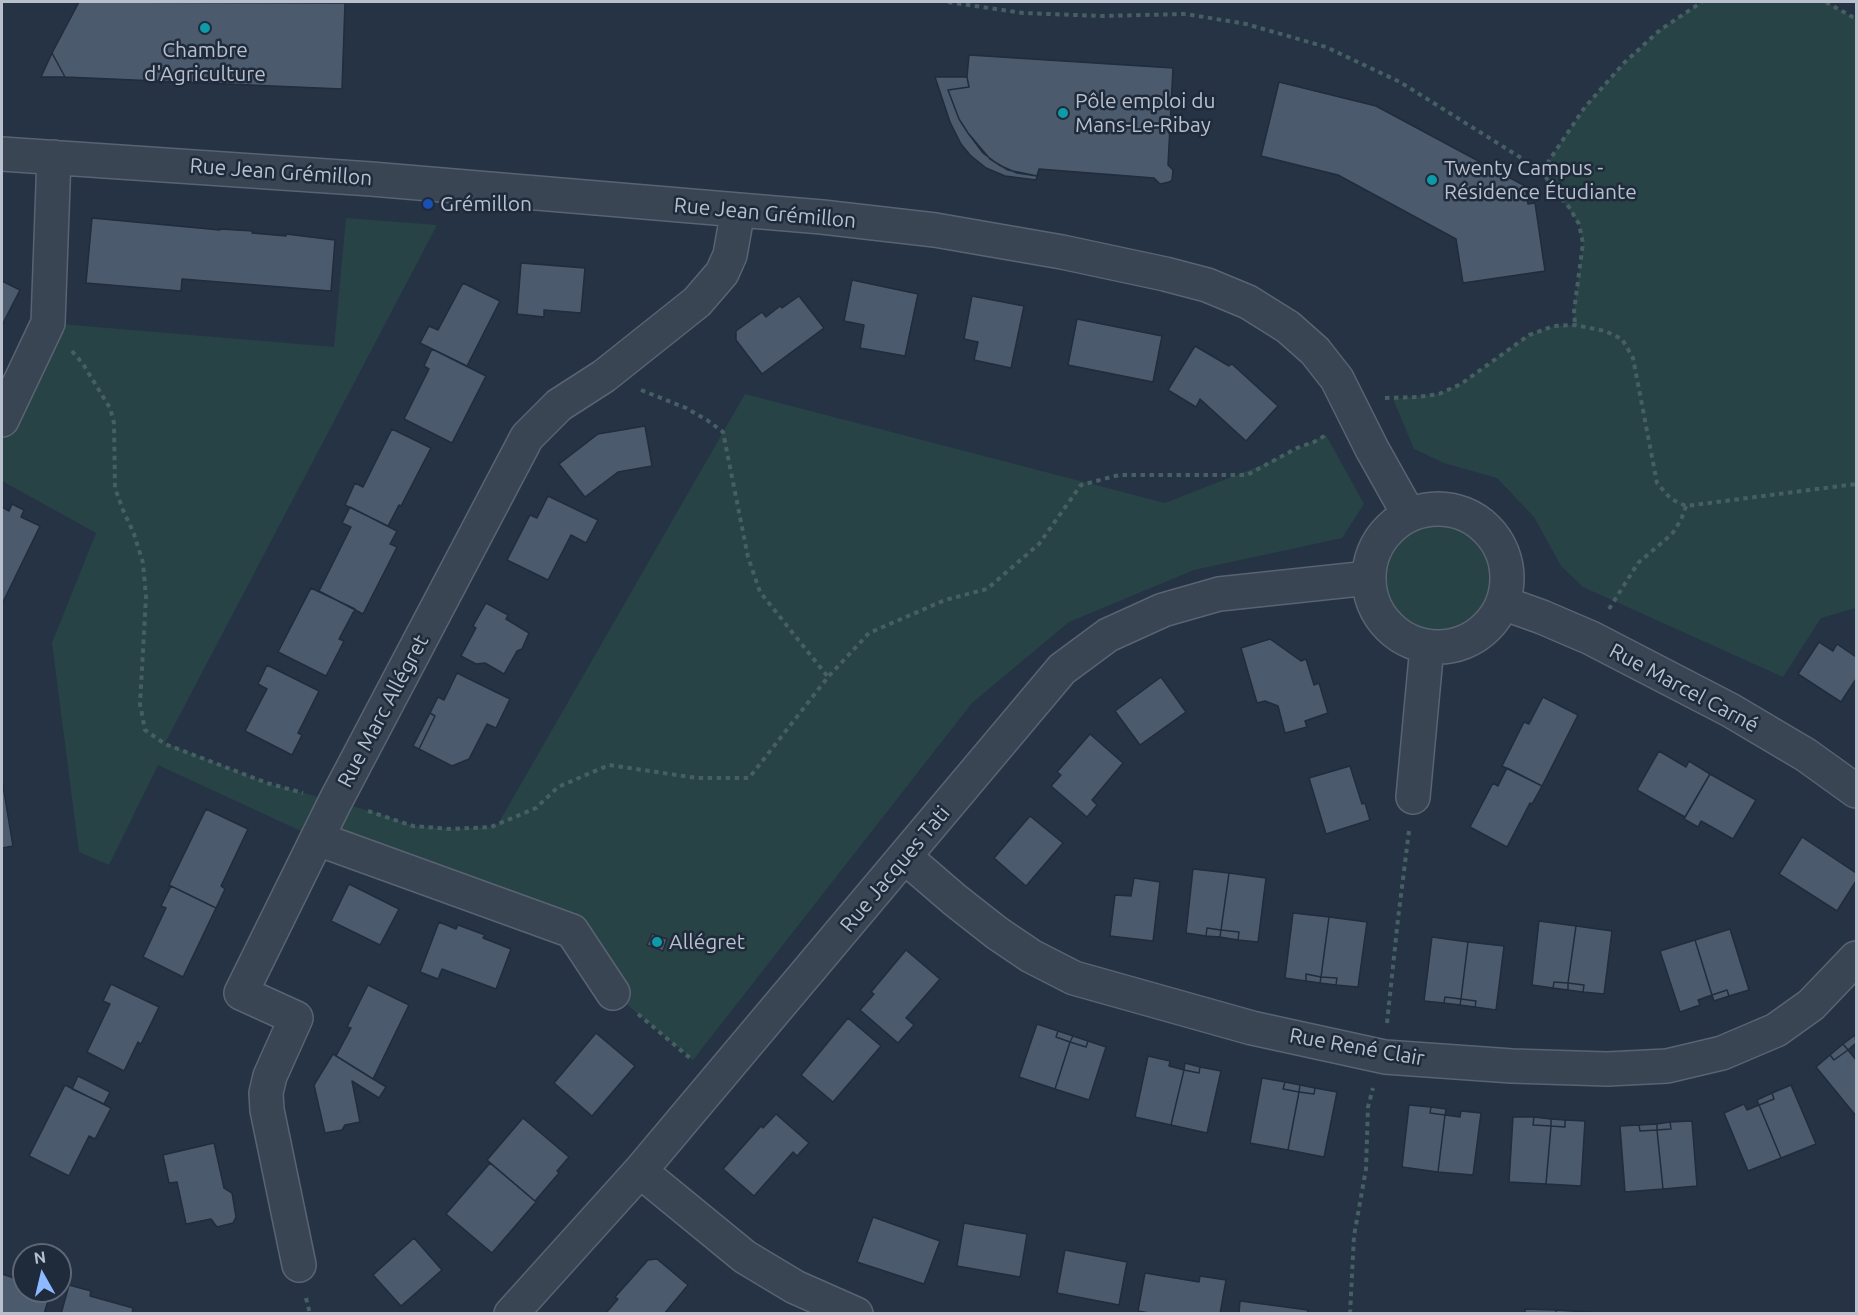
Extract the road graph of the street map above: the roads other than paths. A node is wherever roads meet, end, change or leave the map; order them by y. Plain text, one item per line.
1 (2, 154) edge
2 (54, 157) junction
3 (738, 210) junction
4 (2, 420) edge
5 (1409, 515) junction
6 (1369, 578) junction
7 (1503, 603) junction
8 (1427, 646) junction
9 (1857, 791) edge
10 (1413, 797) road end
11 (318, 839) junction
12 (905, 857) junction
13 (1857, 958) edge
14 (613, 993) road end
15 (640, 1171) junction
16 (299, 1265) dead end
17 (512, 1314) edge
18 (856, 1314) edge

1 - 2 street, Rue Jean Grémillon
2 - 3 street, Rue Jean Grémillon
2 - 4 street
3 - 5 street, Rue Jean Grémillon
3 - 11 street, Rue Marc Allégret
5 - 6 street
5 - 7 street
6 - 8 street
6 - 12 street, Rue Jacques Tati
7 - 8 street
7 - 9 street, Rue Marcel Carné
8 - 10 street
11 - 14 street
11 - 16 street, Rue Marc Allégret
12 - 13 street, Rue René Clair
12 - 15 street, Rue Jacques Tati
15 - 17 street, Rue Jacques Tati
15 - 18 street

